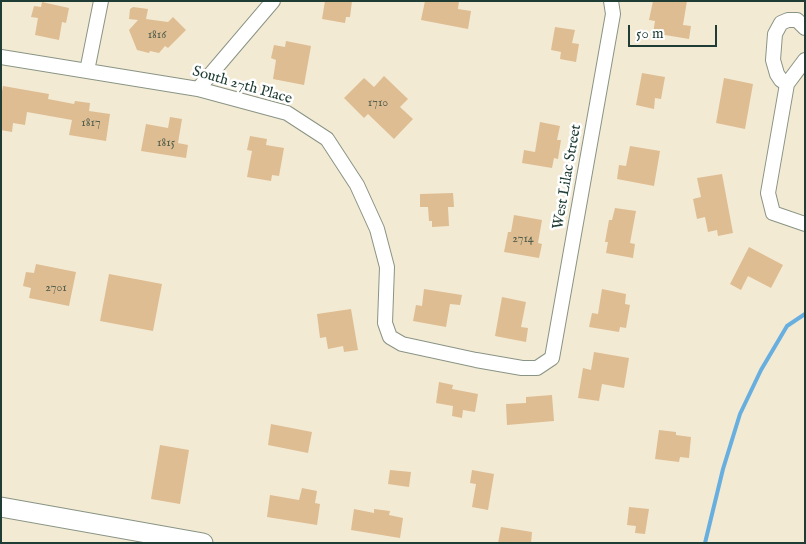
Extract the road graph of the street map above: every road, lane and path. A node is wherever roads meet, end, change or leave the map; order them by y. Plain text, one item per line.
1 (101, 1) edge
2 (273, 1) edge
3 (611, 1) edge
4 (805, 28) edge
5 (1, 57) edge
6 (805, 60) edge
7 (88, 71) junction
8 (787, 84) junction
9 (198, 89) junction
10 (805, 224) edge
11 (552, 358) joint
12 (1, 507) edge
13 (203, 543) edge

1 - 7 street
2 - 9 street
3 - 11 street, West Lilac Street
4 - 8 street
5 - 7 street, South 27th Place
6 - 8 street
7 - 9 street, South 27th Place
8 - 10 street
9 - 11 street, South 27th Place
12 - 13 street

